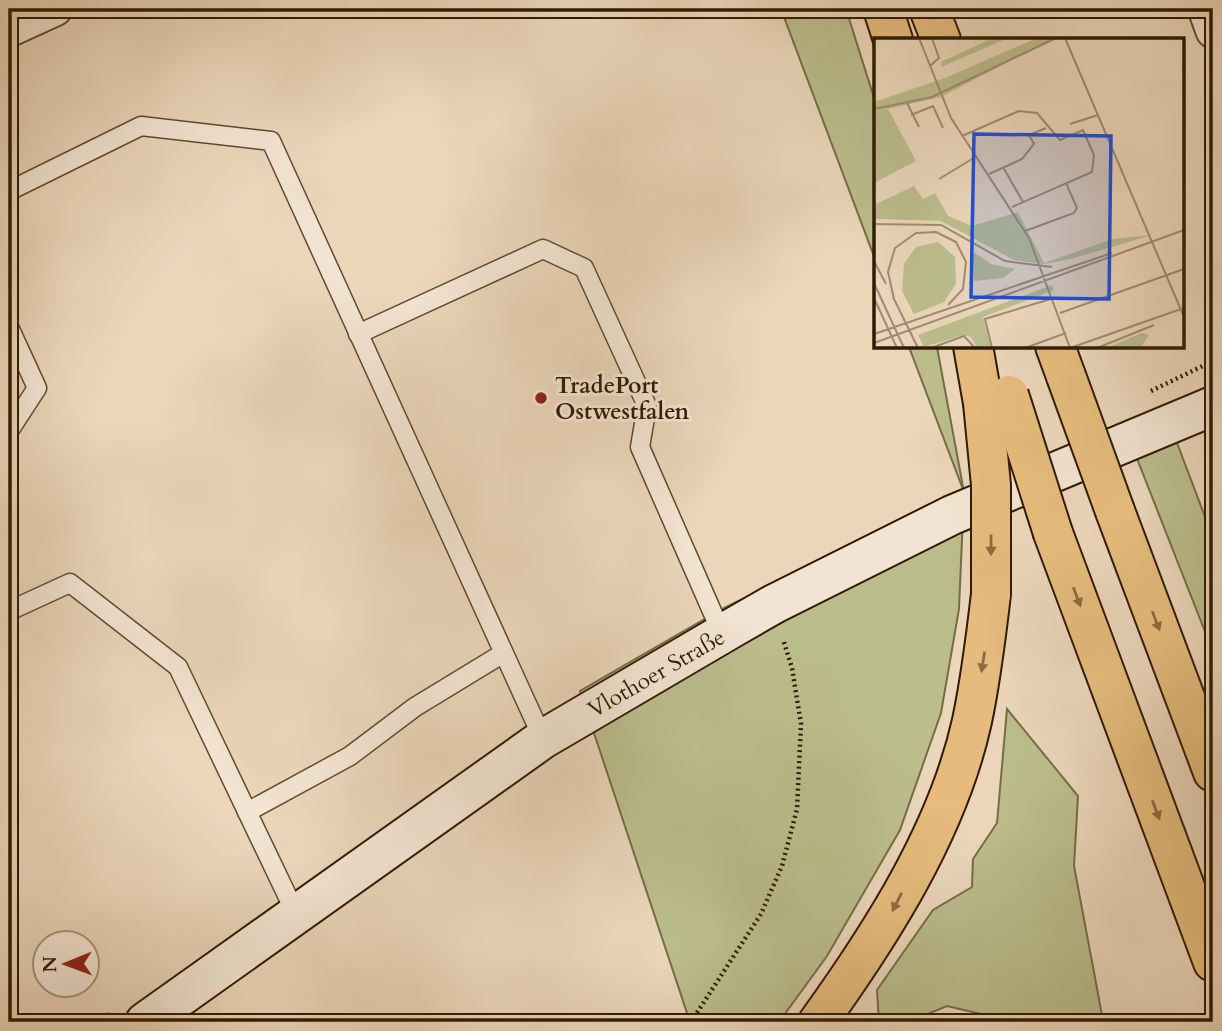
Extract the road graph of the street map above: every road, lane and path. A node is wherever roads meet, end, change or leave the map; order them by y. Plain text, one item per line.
1 (55, 9) edge
2 (929, 9) edge
3 (1205, 9) edge
4 (9, 30) edge
5 (1213, 31) edge
6 (940, 38) edge
7 (9, 191) edge
8 (9, 327) edge
9 (358, 334) junction
10 (974, 348) edge
11 (992, 348) edge
12 (1060, 361) edge
13 (996, 399) junction
14 (1213, 406) edge
15 (9, 431) edge
16 (774, 604) junction
17 (9, 611) edge
18 (722, 634) junction
19 (502, 654) junction
20 (543, 739) junction
21 (1213, 772) edge
22 (247, 812) junction
23 (296, 914) junction
24 (1213, 962) edge
25 (160, 1017) edge
26 (691, 1022) edge
27 (818, 1022) edge

1 - 4 street
2 - 6 highway
3 - 5 street
7 - 9 lane
8 - 15 lane
9 - 18 lane
9 - 19 lane
10 - 13 highway
11 - 13 highway
12 -> 21 highway, bridge
13 -> 24 highway, bridge
13 -> 27 highway, bridge
14 - 16 main road, Vlothoer Straße
16 - 18 main road, Vlothoer Straße
16 - 26 path
17 - 22 lane
18 - 20 main road, Vlothoer Straße
19 - 20 lane
19 - 22 lane
20 - 23 main road, Vlothoer Straße
22 - 23 lane
23 - 25 main road, Vlothoer Straße

